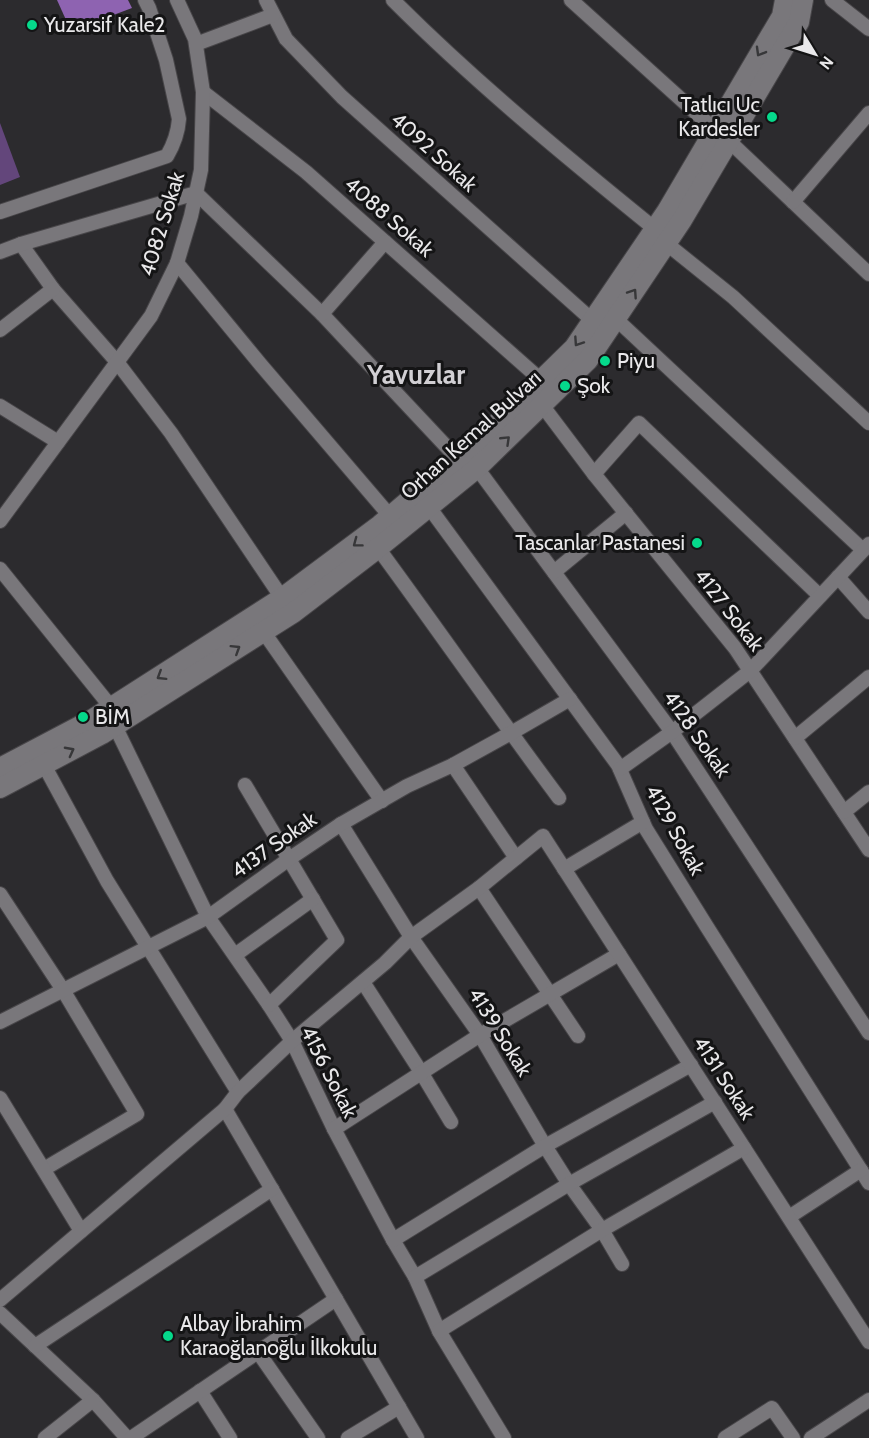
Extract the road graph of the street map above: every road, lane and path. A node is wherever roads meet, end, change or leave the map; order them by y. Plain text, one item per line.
1 (145, 0) edge
2 (177, 0) edge
3 (266, 0) edge
4 (393, 0) edge
5 (571, 0) edge
6 (785, 0) edge
7 (803, 0) edge
8 (831, 0) edge
9 (273, 15) junction
10 (869, 29) edge
11 (196, 44) junction
12 (203, 92) junction
13 (869, 113) edge
14 (722, 135) junction
15 (196, 193) junction
16 (793, 202) junction
17 (0, 212) edge
18 (661, 236) junction
19 (385, 242) junction
20 (21, 244) junction
21 (0, 252) edge
22 (177, 263) junction
23 (869, 274) edge
24 (53, 289) junction
25 (322, 314) junction
26 (616, 319) junction
27 (592, 320) junction
28 (0, 330) edge
29 (117, 362) junction
30 (541, 380) junction
31 (542, 405) junction
32 (0, 406) edge
33 (869, 423) edge
34 (58, 442) junction
35 (458, 459) junction
36 (477, 468) junction
37 (594, 474) junction
38 (429, 507) junction
39 (626, 513) junction
40 (390, 516) junction
41 (0, 521) edge
42 (866, 547) edge
43 (378, 548) junction
44 (0, 569) edge
45 (554, 572) junction
46 (838, 577) junction
47 (820, 596) junction
48 (282, 598) junction
49 (869, 612) edge
50 (263, 632) junction
51 (750, 671) junction
52 (869, 677) edge
53 (570, 699) junction
54 (113, 716) junction
55 (672, 732) junction
56 (511, 733) junction
57 (795, 738) junction
58 (44, 765) junction
59 (453, 765) junction
60 (0, 768) edge
61 (620, 769) junction
62 (245, 785) dead end
63 (0, 789) edge
64 (869, 792) edge
65 (559, 798) dead end
66 (382, 801) junction
67 (844, 812) junction
68 (643, 822) junction
69 (341, 824) junction
70 (869, 850) edge
71 (516, 858) junction
72 (289, 859) junction
73 (564, 869) junction
74 (479, 888) junction
75 (0, 894) edge
76 (313, 899) junction
77 (208, 917) junction
78 (411, 937) junction
79 (149, 947) junction
80 (619, 954) junction
81 (235, 955) junction
82 (363, 982) junction
83 (63, 990) junction
84 (550, 995) junction
85 (269, 1005) junction
86 (0, 1022) edge
87 (869, 1033) edge
88 (480, 1035) junction
89 (578, 1036) dead end
90 (292, 1041) junction
91 (691, 1065) junction
92 (422, 1072) junction
93 (238, 1092) junction
94 (0, 1098) edge
95 (715, 1102) junction
96 (225, 1109) junction
97 (451, 1122) dead end
98 (334, 1129) junction
99 (545, 1146) junction
100 (744, 1148) junction
101 (44, 1169) junction
102 (861, 1170) junction
103 (869, 1183) edge
104 (569, 1184) junction
105 (272, 1189) junction
106 (789, 1217) junction
107 (602, 1230) junction
108 (81, 1231) junction
109 (393, 1240) junction
110 (622, 1264) dead end
111 (415, 1277) junction
112 (336, 1299) junction
113 (0, 1300) edge
114 (0, 1313) edge
115 (439, 1331) junction
116 (869, 1342) edge
117 (35, 1346) junction
118 (258, 1352) junction
119 (200, 1391) junction
120 (93, 1400) junction
121 (869, 1400) edge
122 (399, 1407) junction
123 (45, 1438) edge
124 (129, 1438) edge
125 (230, 1438) edge
126 (318, 1438) edge
127 (348, 1438) edge
128 (417, 1438) edge
129 (504, 1438) edge
130 (725, 1438) edge
131 (793, 1438) edge
132 (811, 1438) edge

1 - 17 street
2 - 11 street, 4082 Sokak
3 - 9 street, 4092 Sokak
4 - 18 street
5 - 14 street
6 -> 14 main road, Orhan Kemal Bulvarı
7 - 14 main road, Orhan Kemal Bulvarı
8 - 10 street
9 - 11 street
9 - 27 street, 4092 Sokak
11 - 12 street, 4082 Sokak
12 - 15 street, 4082 Sokak
12 - 19 street, 4088 Sokak
13 - 16 street
14 - 16 street
14 - 18 main road, Orhan Kemal Bulvarı
15 - 20 street
15 - 22 street, 4082 Sokak
15 - 25 street
16 - 23 street
26 -> 18 main road, Orhan Kemal Bulvarı
18 - 27 main road, Orhan Kemal Bulvarı
18 - 33 street
19 - 25 street
19 - 30 street, 4088 Sokak
20 - 21 street
20 - 24 street
22 - 29 street, 4082 Sokak
22 - 40 street
24 - 28 street
24 - 29 street
25 - 35 street
26 - 31 main road, Orhan Kemal Bulvarı
26 - 42 street
27 -> 30 main road, Orhan Kemal Bulvarı
29 - 34 street, 4082 Sokak
29 - 48 street
30 - 35 main road, Orhan Kemal Bulvarı
36 -> 31 main road, Orhan Kemal Bulvarı
31 - 37 street, 4127 Sokak
32 - 34 street
34 - 41 street, 4082 Sokak
35 - 40 main road, Orhan Kemal Bulvarı
36 - 38 main road, Orhan Kemal Bulvarı
36 - 45 street, 4128 Sokak
37 - 39 street, 4127 Sokak
37 - 47 street
38 - 43 main road, Orhan Kemal Bulvarı
38 - 53 street, 4129 Sokak
39 - 45 street
39 - 51 street, 4127 Sokak
40 -> 48 main road, Orhan Kemal Bulvarı
42 - 46 street
43 - 50 main road, Orhan Kemal Bulvarı
43 - 56 street
44 - 54 street, 4156 Sokak
45 - 55 street, 4128 Sokak
46 - 47 street
46 - 49 street
47 - 51 street
48 -> 54 main road, Orhan Kemal Bulvarı
54 -> 50 main road, Orhan Kemal Bulvarı
50 - 66 street
51 - 55 street
51 - 57 street, 4127 Sokak
52 - 57 street
53 - 56 street, 4137 Sokak
53 - 61 street, 4129 Sokak
58 -> 54 main road, Orhan Kemal Bulvarı
54 - 60 main road, Orhan Kemal Bulvarı
54 - 77 street, 4156 Sokak
55 - 61 street
55 - 87 street, 4128 Sokak
56 - 59 street, 4137 Sokak
56 - 65 street
57 - 67 street, 4127 Sokak
58 - 63 main road, Orhan Kemal Bulvarı
58 - 79 street
59 - 66 street, 4137 Sokak
59 - 71 street
61 - 68 street, 4129 Sokak
62 - 72 street
64 - 67 street
66 - 69 street, 4137 Sokak
67 - 70 street, 4127 Sokak
68 - 73 street
68 - 102 street, 4129 Sokak
69 - 72 street, 4137 Sokak
69 - 78 street, 4139 Sokak
71 - 73 street, 4131 Sokak
71 - 74 street
72 - 76 street
72 - 77 street, 4137 Sokak
73 - 80 street, 4131 Sokak
74 - 78 street
74 - 84 street
75 - 83 street
76 - 81 street
76 - 85 street
77 - 79 street, 4137 Sokak
77 - 81 street, 4156 Sokak
78 - 82 street
78 - 88 street, 4139 Sokak
79 - 83 street, 4137 Sokak
79 - 93 street
80 - 84 street
80 - 91 street, 4131 Sokak
81 - 85 street, 4156 Sokak
82 - 90 street
82 - 92 street
83 - 86 street, 4137 Sokak
83 - 101 street
84 - 88 street
84 - 89 street
85 - 90 street, 4156 Sokak
88 - 92 street
88 - 99 street, 4139 Sokak
90 - 93 street
90 - 98 street, 4156 Sokak
91 - 95 street, 4131 Sokak
91 - 99 street
92 - 97 street
92 - 98 street
93 - 96 street
94 - 101 street
95 - 100 street, 4131 Sokak
95 - 104 street
96 - 105 street
96 - 108 street
98 - 109 street, 4156 Sokak
99 - 104 street, 4139 Sokak
99 - 109 street
100 - 106 street, 4131 Sokak
100 - 107 street
101 - 108 street
102 - 103 street, 4129 Sokak
102 - 106 street
104 - 107 street, 4139 Sokak
104 - 111 street
105 - 112 street
105 - 117 street
106 - 116 street, 4131 Sokak
107 - 110 street, 4139 Sokak
107 - 115 street
108 - 113 street
109 - 111 street, 4156 Sokak
111 - 115 street, 4156 Sokak
112 - 118 street
112 - 122 street
114 - 117 street
115 - 129 street, 4156 Sokak
117 - 120 street
118 - 119 street
118 - 126 street
119 - 124 street
119 - 125 street
120 - 123 street
120 - 124 street
121 - 132 street
122 - 127 street
122 - 128 street
130 - 131 street

